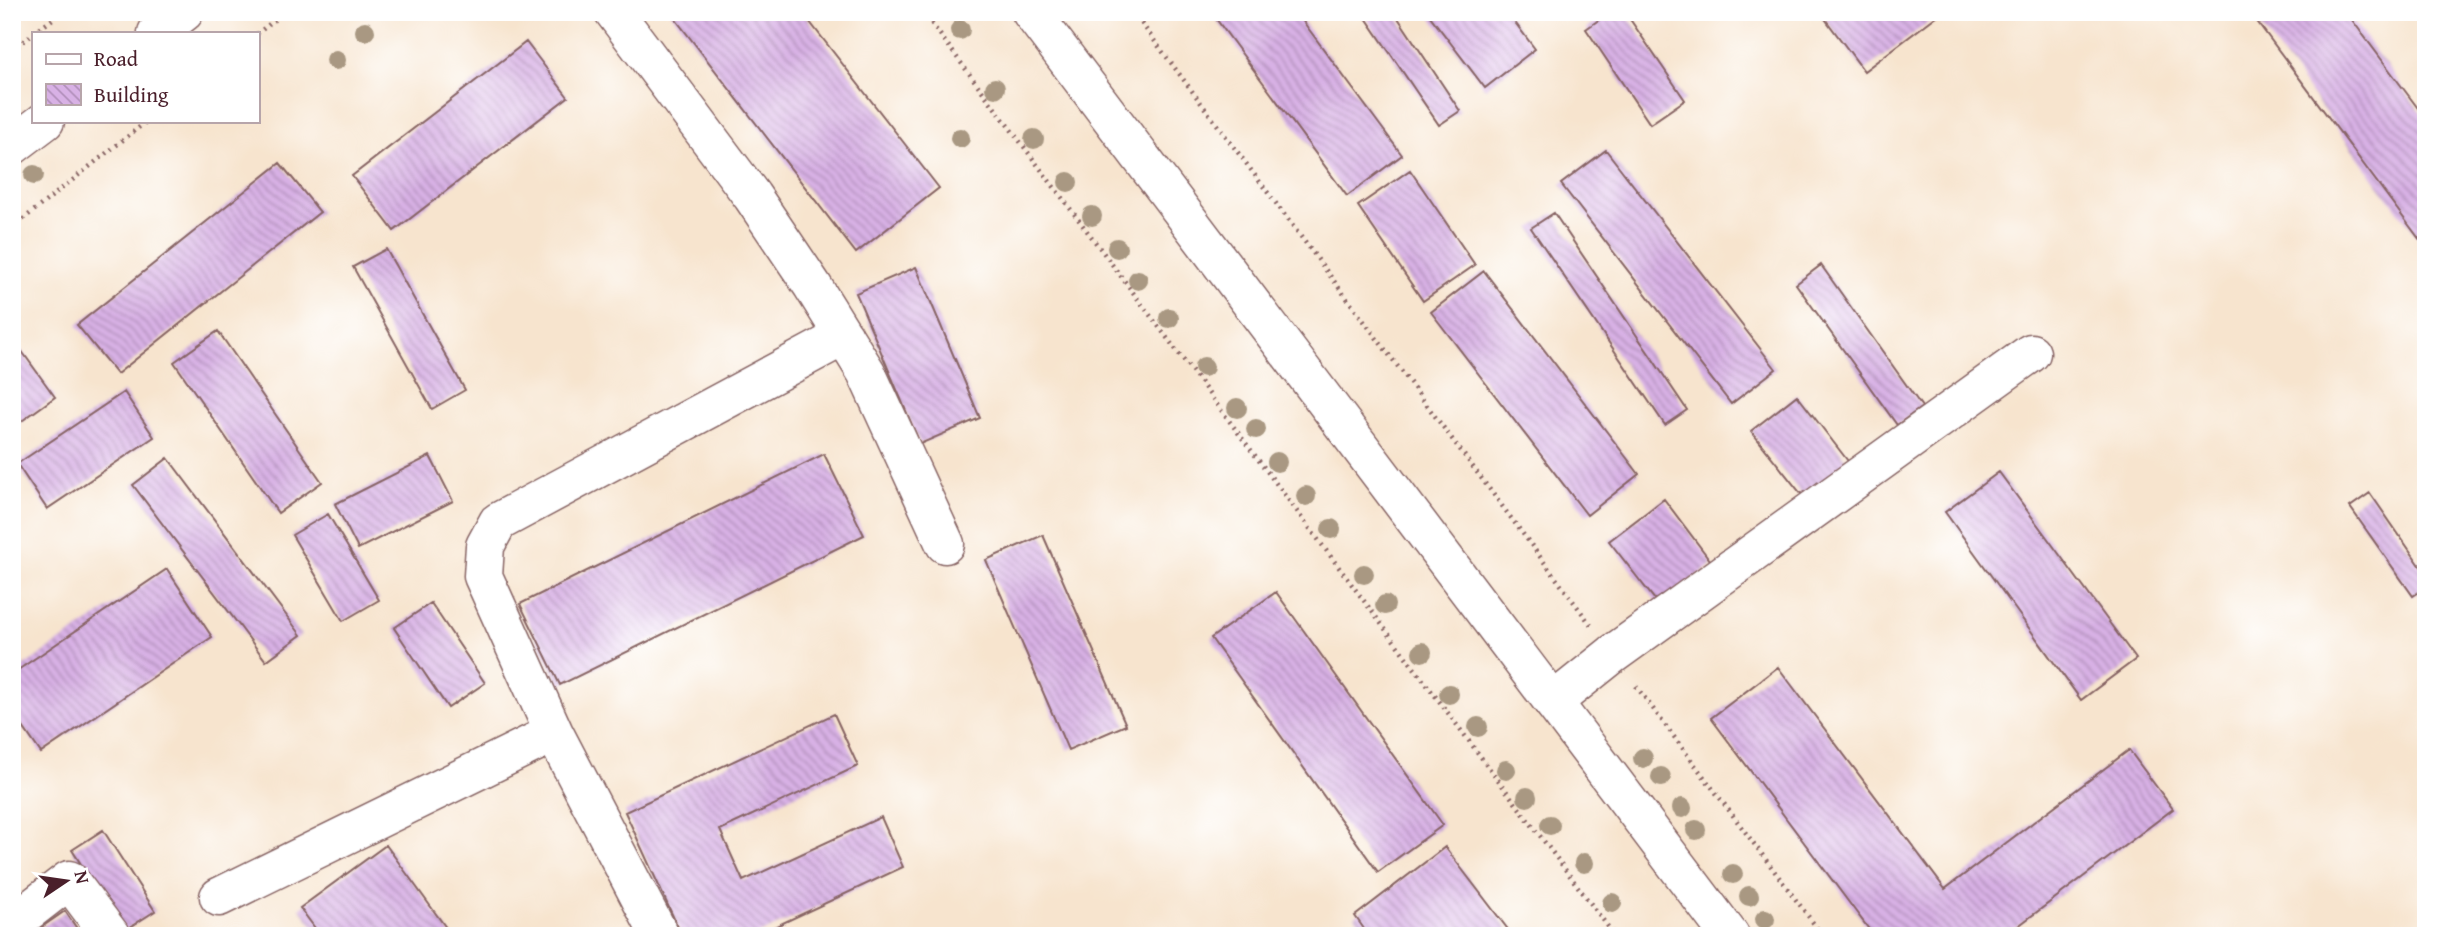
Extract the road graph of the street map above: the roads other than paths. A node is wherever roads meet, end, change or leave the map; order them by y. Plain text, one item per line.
1 (184, 12) edge
2 (614, 12) edge
3 (1031, 12) edge
4 (158, 32) edge
5 (43, 122) edge
6 (12, 146) edge
7 (844, 336) junction
8 (2031, 352) dead end
9 (945, 544) dead end
10 (1553, 702) junction
11 (554, 733) junction
12 (219, 897) dead end
13 (12, 924) edge
14 (111, 936) edge
15 (660, 936) edge
16 (1730, 936) edge

1 - 4 street
2 - 7 street
3 - 10 street
5 - 6 street
7 - 9 street
7 - 11 street
8 - 10 street
10 - 16 street
11 - 12 street
11 - 15 street
13 - 14 street

